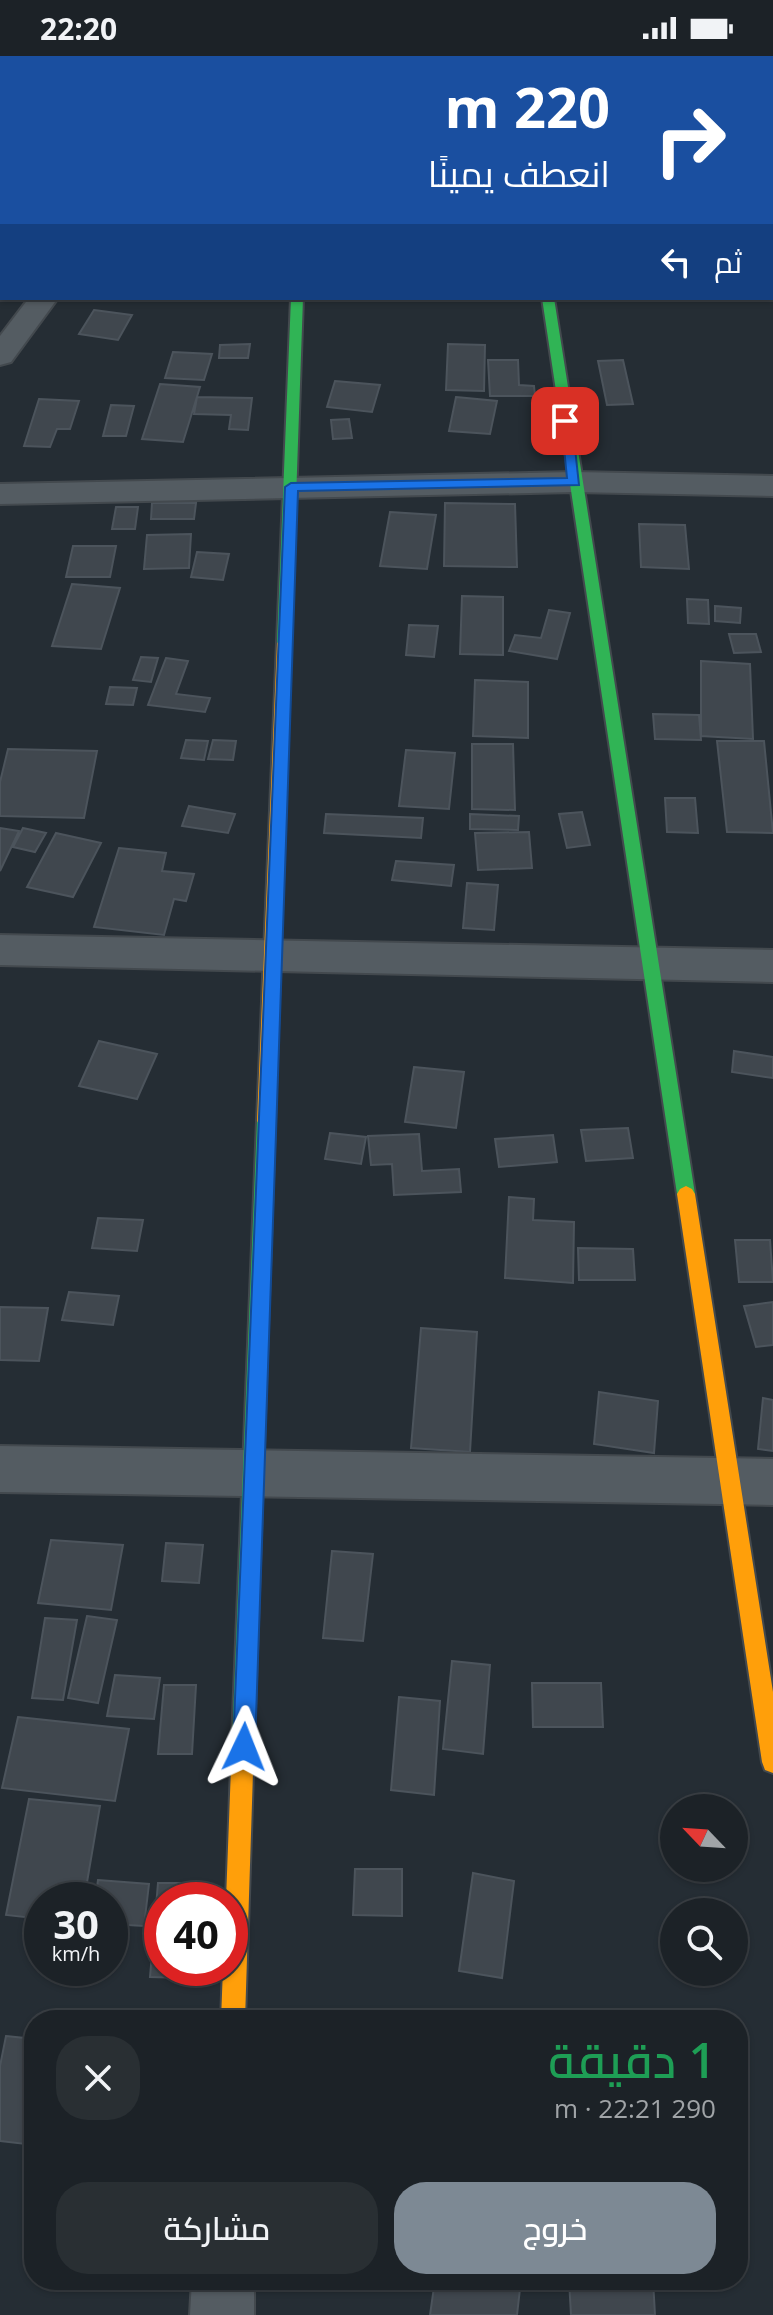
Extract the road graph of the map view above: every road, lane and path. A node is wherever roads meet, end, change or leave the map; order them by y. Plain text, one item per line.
1 (42, 300) edge
2 (297, 300) edge
3 (548, 300) edge
4 (0, 356) edge
5 (574, 482) junction
6 (773, 486) edge
7 (291, 487) junction
8 (0, 494) edge
9 (0, 950) edge
10 (273, 955) junction
11 (651, 963) junction
12 (773, 966) edge
13 (0, 1469) edge
14 (254, 1473) junction
15 (752, 1481) edge
16 (773, 1762) edge
17 (233, 2010) edge
18 (223, 2290) edge
19 (222, 2315) edge

1 - 4 street
2 - 7 street
3 - 5 street
5 - 6 street
5 - 7 street
5 - 11 street
7 - 8 street
7 - 10 street
9 - 10 street
10 - 11 street
10 - 14 street
11 - 12 street
11 - 15 street
13 - 14 street
14 - 15 street
14 - 17 street
15 - 16 street
18 - 19 street

